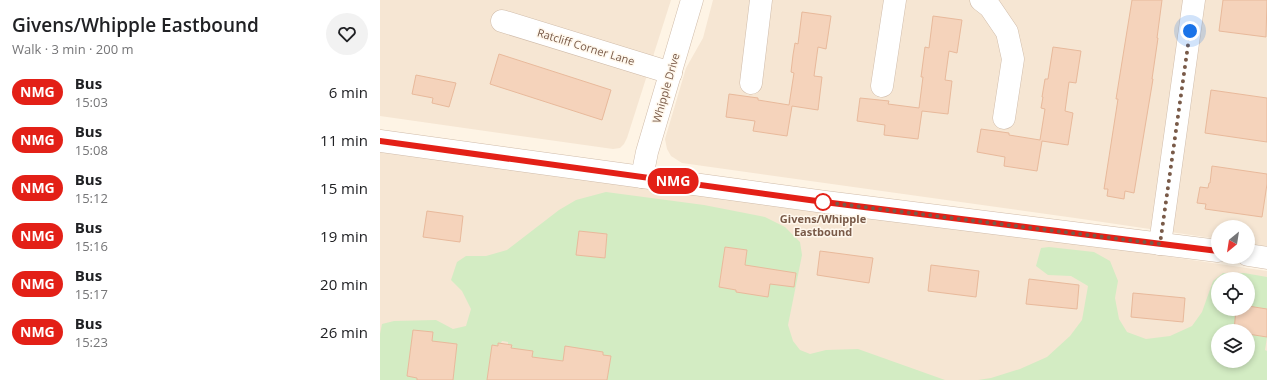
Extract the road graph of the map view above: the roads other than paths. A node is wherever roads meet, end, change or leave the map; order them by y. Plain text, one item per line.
1 (692, 0) edge
2 (761, 0) edge
3 (895, 0) edge
4 (981, 0) edge
5 (1194, 0) edge
6 (502, 21) dead end
7 (670, 73) junction
8 (751, 83) dead end
9 (882, 86) dead end
10 (1004, 118) dead end
11 (380, 141) edge
12 (642, 177) junction
13 (1160, 244) junction
14 (1211, 250) edge
15 (1255, 256) edge
16 (1267, 258) edge

1 - 7 street, Whipple Drive
2 - 8 street
3 - 9 street
4 - 10 street
5 - 13 street
6 - 7 street, Ratcliff Corner Lane
7 - 12 street, Whipple Drive
11 - 12 street
12 - 13 street
13 - 14 street
15 - 16 street

